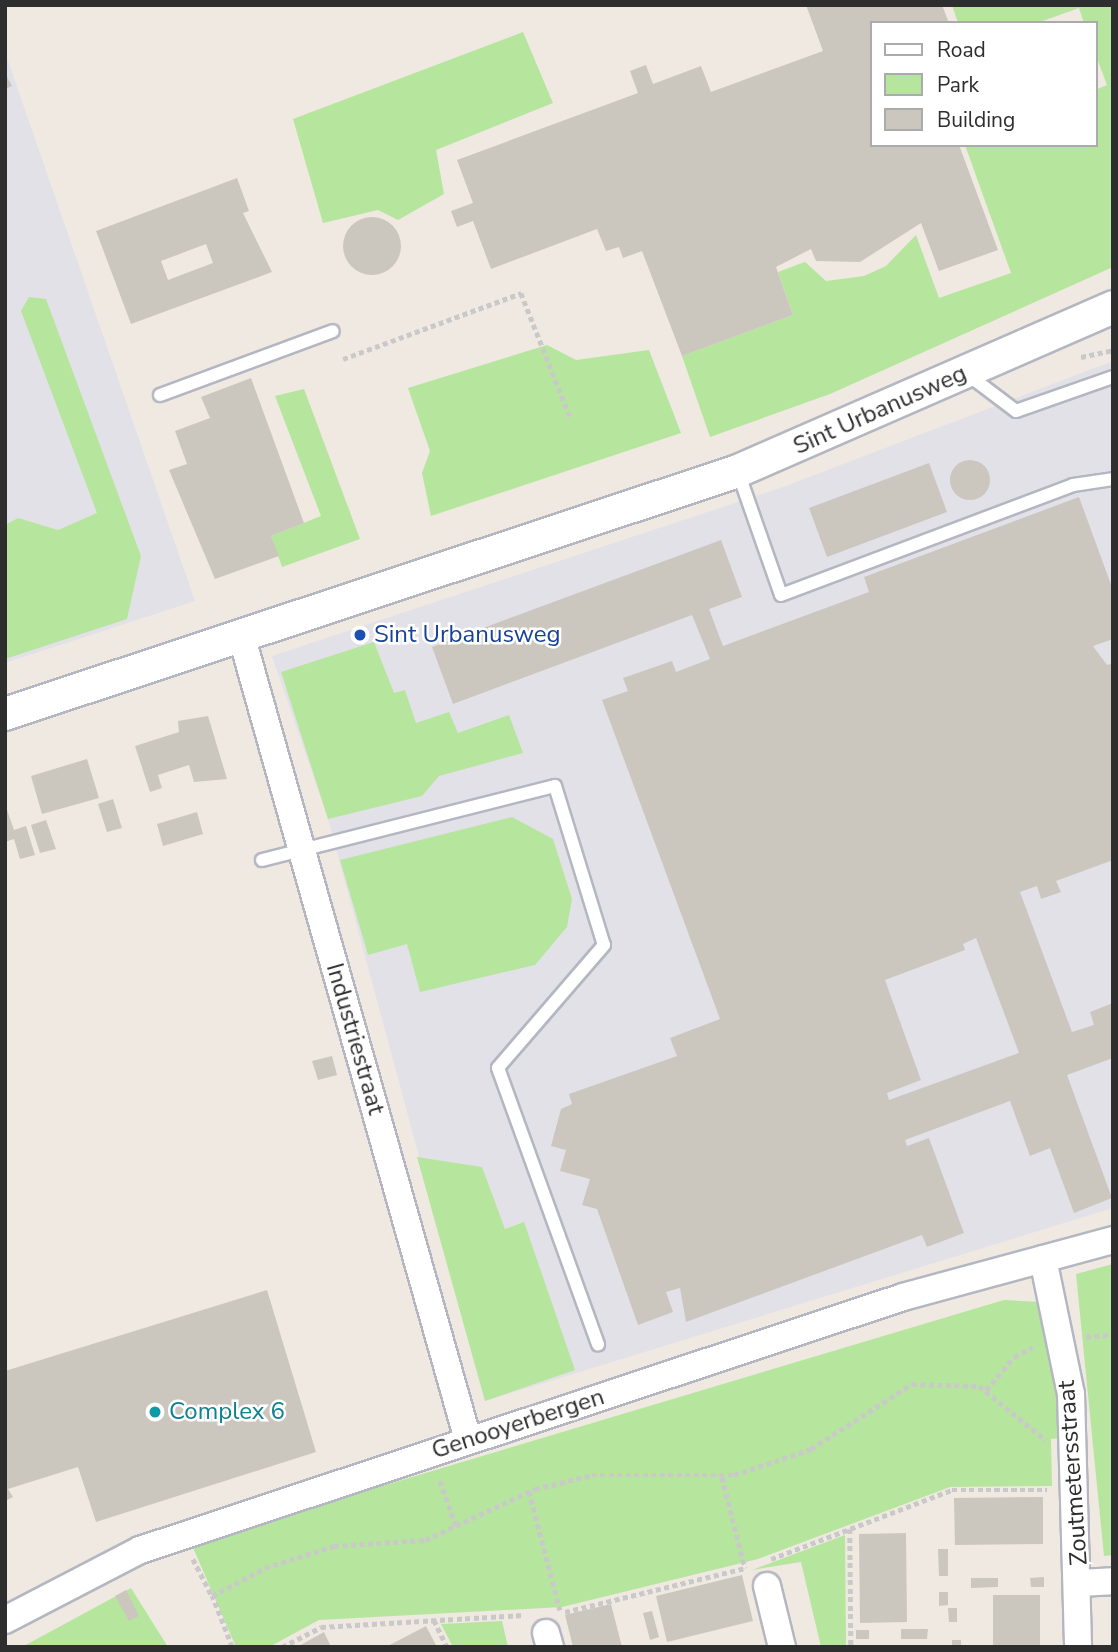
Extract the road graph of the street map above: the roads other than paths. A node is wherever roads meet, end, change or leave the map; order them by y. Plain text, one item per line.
1 (1113, 307) edge
2 (333, 331) dead end
3 (964, 372) junction
4 (1113, 377) edge
5 (160, 396) dead end
6 (737, 471) junction
7 (1113, 479) edge
8 (242, 638) junction
9 (5, 714) edge
10 (302, 849) junction
11 (262, 860) dead end
12 (1113, 1240) edge
13 (1044, 1259) junction
14 (598, 1345) dead end
15 (468, 1440) junction
16 (1113, 1581) edge
17 (1079, 1583) junction
18 (767, 1586) dead end
19 (5, 1620) edge
20 (782, 1647) edge
21 (1078, 1647) edge

1 - 3 street, Sint Urbanusweg
2 - 5 lane
3 - 4 lane
3 - 6 street, Sint Urbanusweg
6 - 7 lane
6 - 8 street, Sint Urbanusweg
8 - 9 street, Sint Urbanusweg
8 - 10 street, Industriestraat
10 - 11 lane
10 - 14 lane
10 - 15 street, Industriestraat
12 - 13 street, Genooyerbergen
13 - 15 street, Genooyerbergen
13 - 17 street, Zoutmetersstraat
15 - 19 street, Genooyerbergen
16 - 17 street
17 - 21 street, Zoutmetersstraat
18 - 20 street

